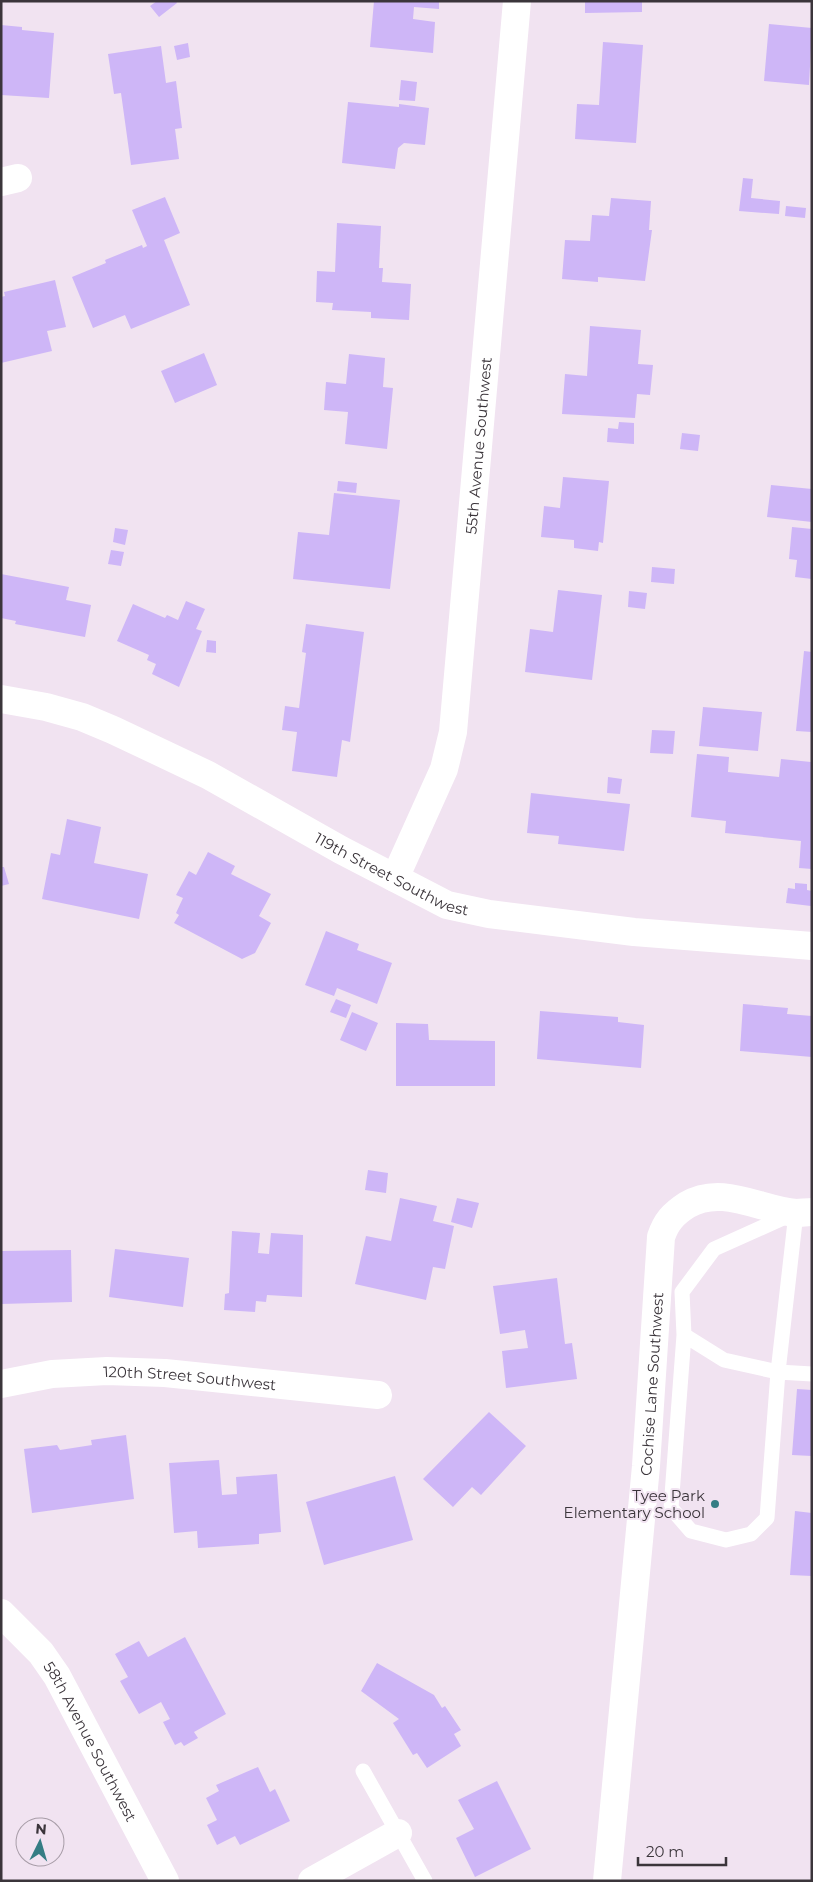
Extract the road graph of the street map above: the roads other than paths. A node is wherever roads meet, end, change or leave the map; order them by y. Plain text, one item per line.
1 (517, 1) edge
2 (1, 699) edge
3 (395, 878) junction
4 (812, 946) edge
5 (804, 1212) edge
6 (684, 1335) junction
7 (778, 1372) junction
8 (812, 1374) edge
9 (1, 1384) edge
10 (378, 1395) dead end
11 (1, 1613) edge
12 (363, 1771) dead end
13 (398, 1833) junction
14 (165, 1881) edge
15 (312, 1881) edge
16 (425, 1881) edge
17 (607, 1881) edge

1 - 3 street, 55th Avenue Southwest
2 - 3 street, 119th Street Southwest
3 - 4 street, 119th Street Southwest
5 - 6 lane
5 - 7 lane
5 - 17 street, Cochise Lane Southwest
6 - 7 lane
6 - 7 lane
7 - 8 lane
9 - 10 street, 120th Street Southwest
11 - 14 street, 58th Avenue Southwest
12 - 13 lane
13 - 15 street
13 - 16 lane

